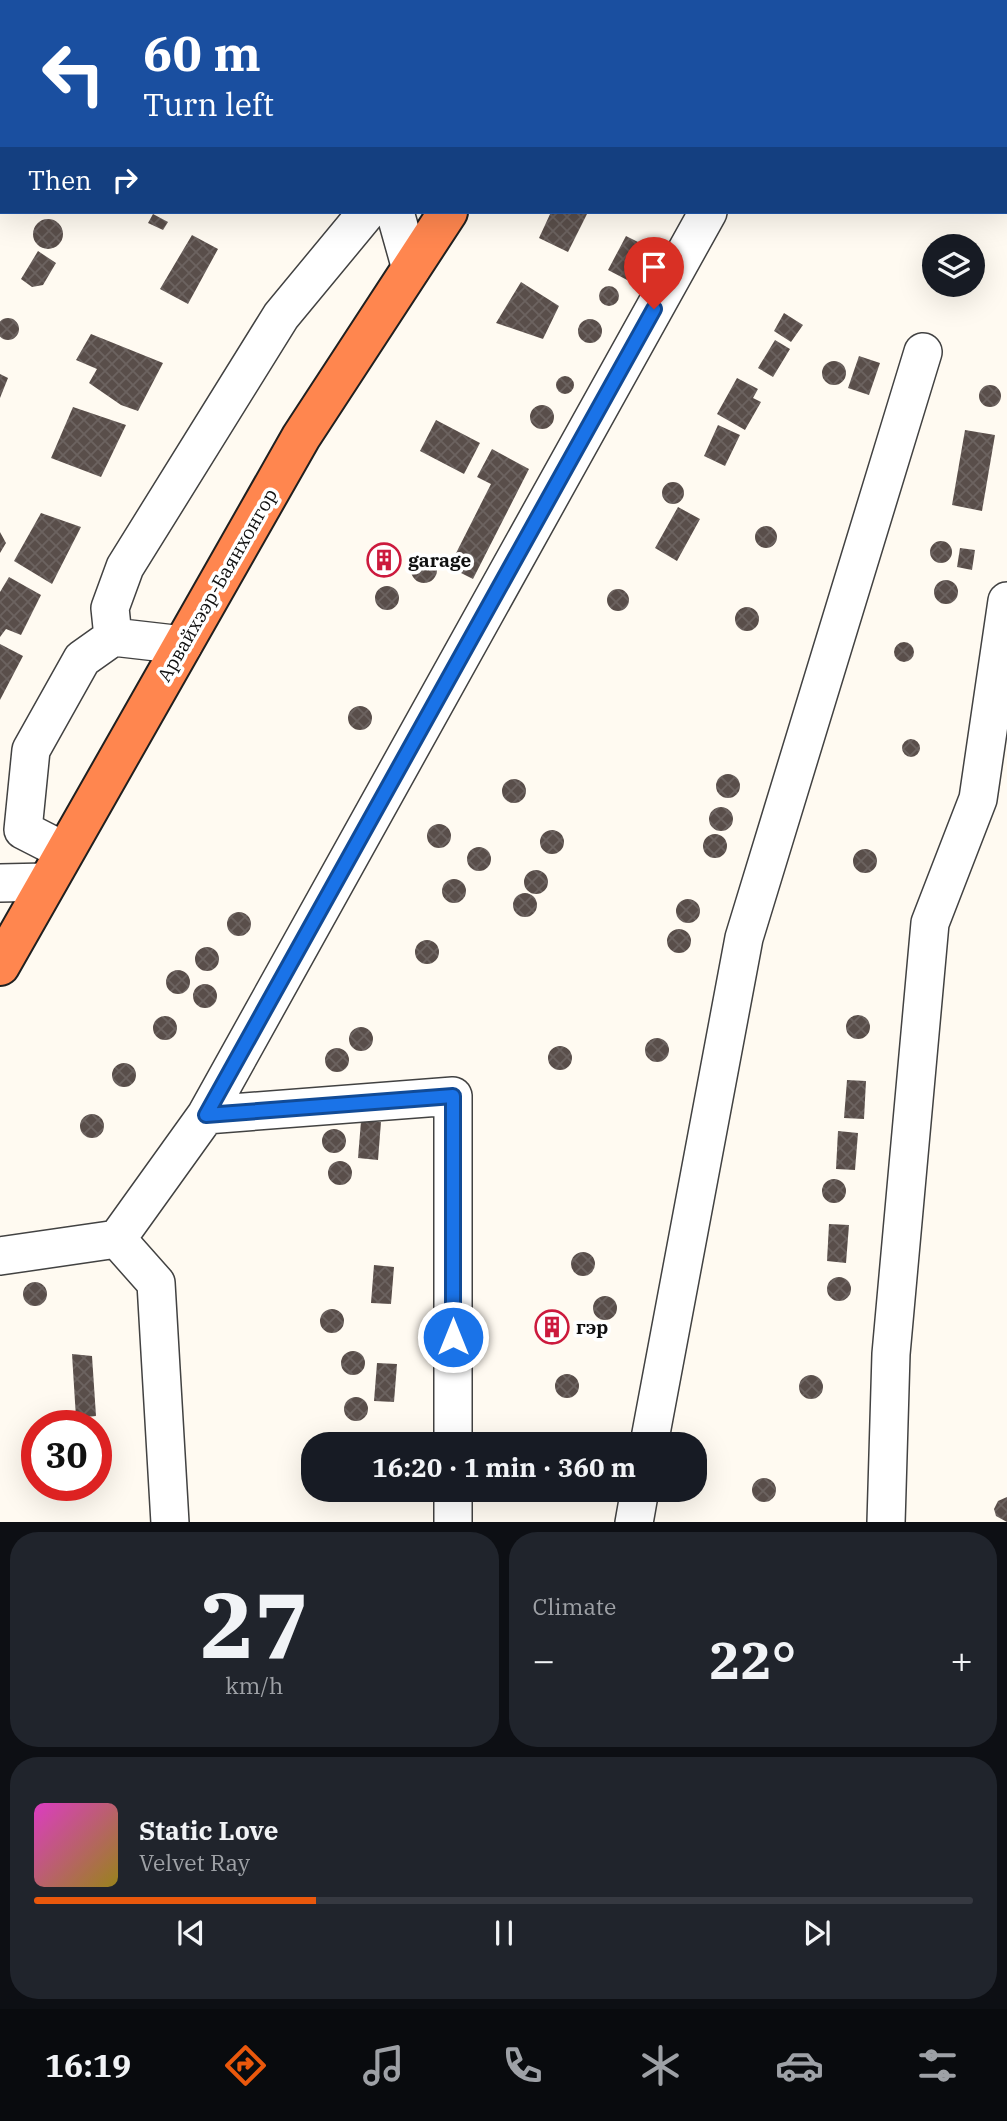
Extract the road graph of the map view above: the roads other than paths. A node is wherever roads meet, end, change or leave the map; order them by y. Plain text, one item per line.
1 (365, 214) edge
2 (396, 214) edge
3 (447, 214) edge
4 (707, 214) edge
5 (411, 269) junction
6 (923, 352) dead end
7 (1007, 601) edge
8 (113, 638) junction
9 (183, 645) junction
10 (11, 828) edge
11 (56, 867) junction
12 (0, 883) edge
13 (0, 966) edge
14 (206, 1115) junction
15 (117, 1239) junction
16 (0, 1256) edge
17 (453, 1432) edge
18 (651, 1432) edge
19 (453, 1502) edge
20 (638, 1502) edge
21 (170, 1522) edge
22 (453, 1522) edge
23 (634, 1522) edge
24 (886, 1522) edge

1 - 8 street
2 - 5 street
3 - 5 highway, Арвайхээр-Баянхонгор
4 - 14 street
5 - 9 highway, Арвайхээр-Баянхонгор
6 - 18 street
7 - 24 street
8 - 9 street
8 - 10 street
9 - 11 highway, Арвайхээр-Баянхонгор
10 - 11 street
11 - 12 street
11 - 13 highway, Арвайхээр-Баянхонгор
14 - 15 street
14 - 17 street
15 - 16 street
15 - 21 street
19 - 22 street
20 - 23 street

